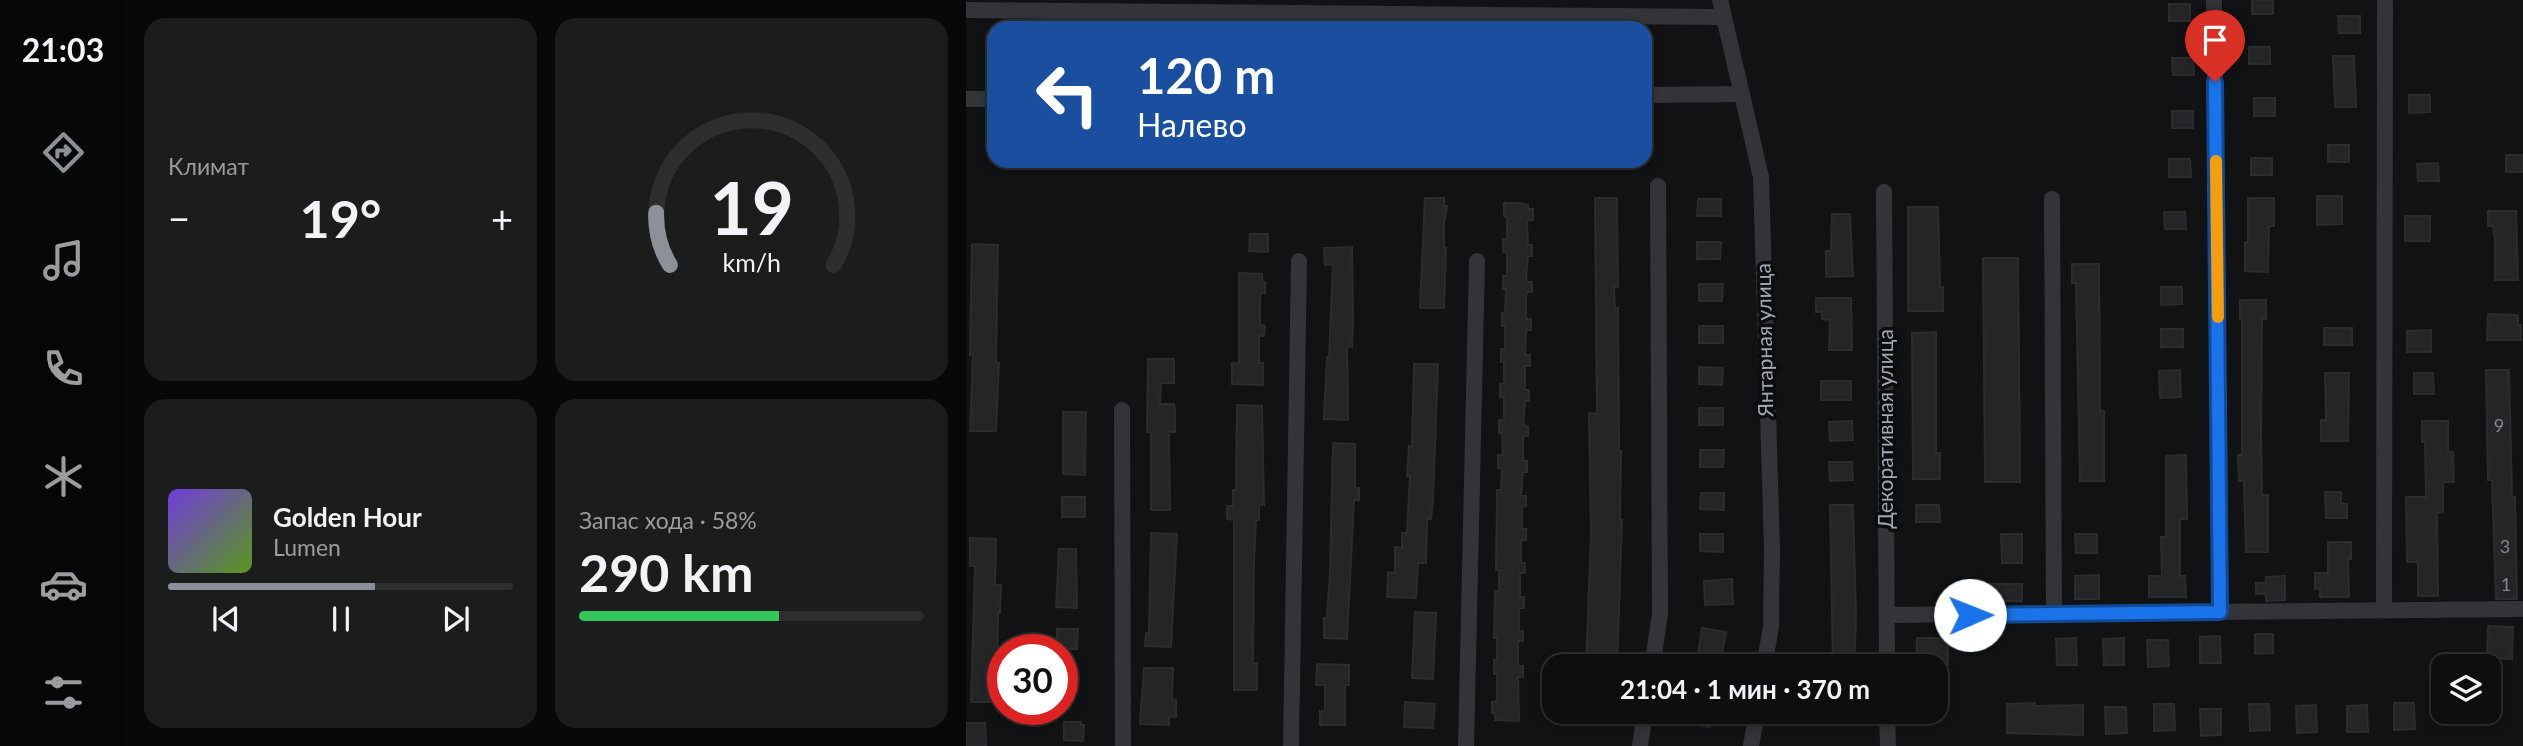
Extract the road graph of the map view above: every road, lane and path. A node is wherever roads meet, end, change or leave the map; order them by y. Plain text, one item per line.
1 (1720, 0) edge
2 (2214, 0) edge
3 (2385, 0) edge
4 (966, 10) edge
5 (1724, 17) junction
6 (1742, 94) junction
7 (1652, 95) edge
8 (966, 99) edge
9 (987, 99) edge
10 (1658, 186) dead end
11 (1884, 192) dead end
12 (2052, 199) dead end
13 (1298, 261) dead end
14 (1478, 261) dead end
15 (1122, 410) dead end
16 (2523, 609) edge
17 (2384, 610) junction
18 (2220, 612) junction
19 (2054, 614) junction
20 (1887, 615) junction
21 (1654, 654) edge
22 (1766, 654) edge
23 (1887, 654) edge
24 (1643, 724) edge
25 (1755, 724) edge
26 (1887, 724) edge
27 (1124, 746) edge
28 (1291, 746) edge
29 (1466, 746) edge
30 (1640, 746) edge
31 (1751, 746) edge
32 (1888, 746) edge

1 - 5 street, Янтарная улица
2 - 18 street
3 - 17 street
4 - 5 street
5 - 6 street, Янтарная улица
6 - 7 street
6 - 22 street, Янтарная улица
8 - 9 street
10 - 21 street
11 - 20 street, Декоративная улица
12 - 19 street
13 - 28 street
14 - 29 street
15 - 27 street
16 - 17 street
17 - 18 street
18 - 19 street
19 - 20 street
20 - 23 street, Декоративная улица
24 - 30 street
25 - 31 street
26 - 32 street

